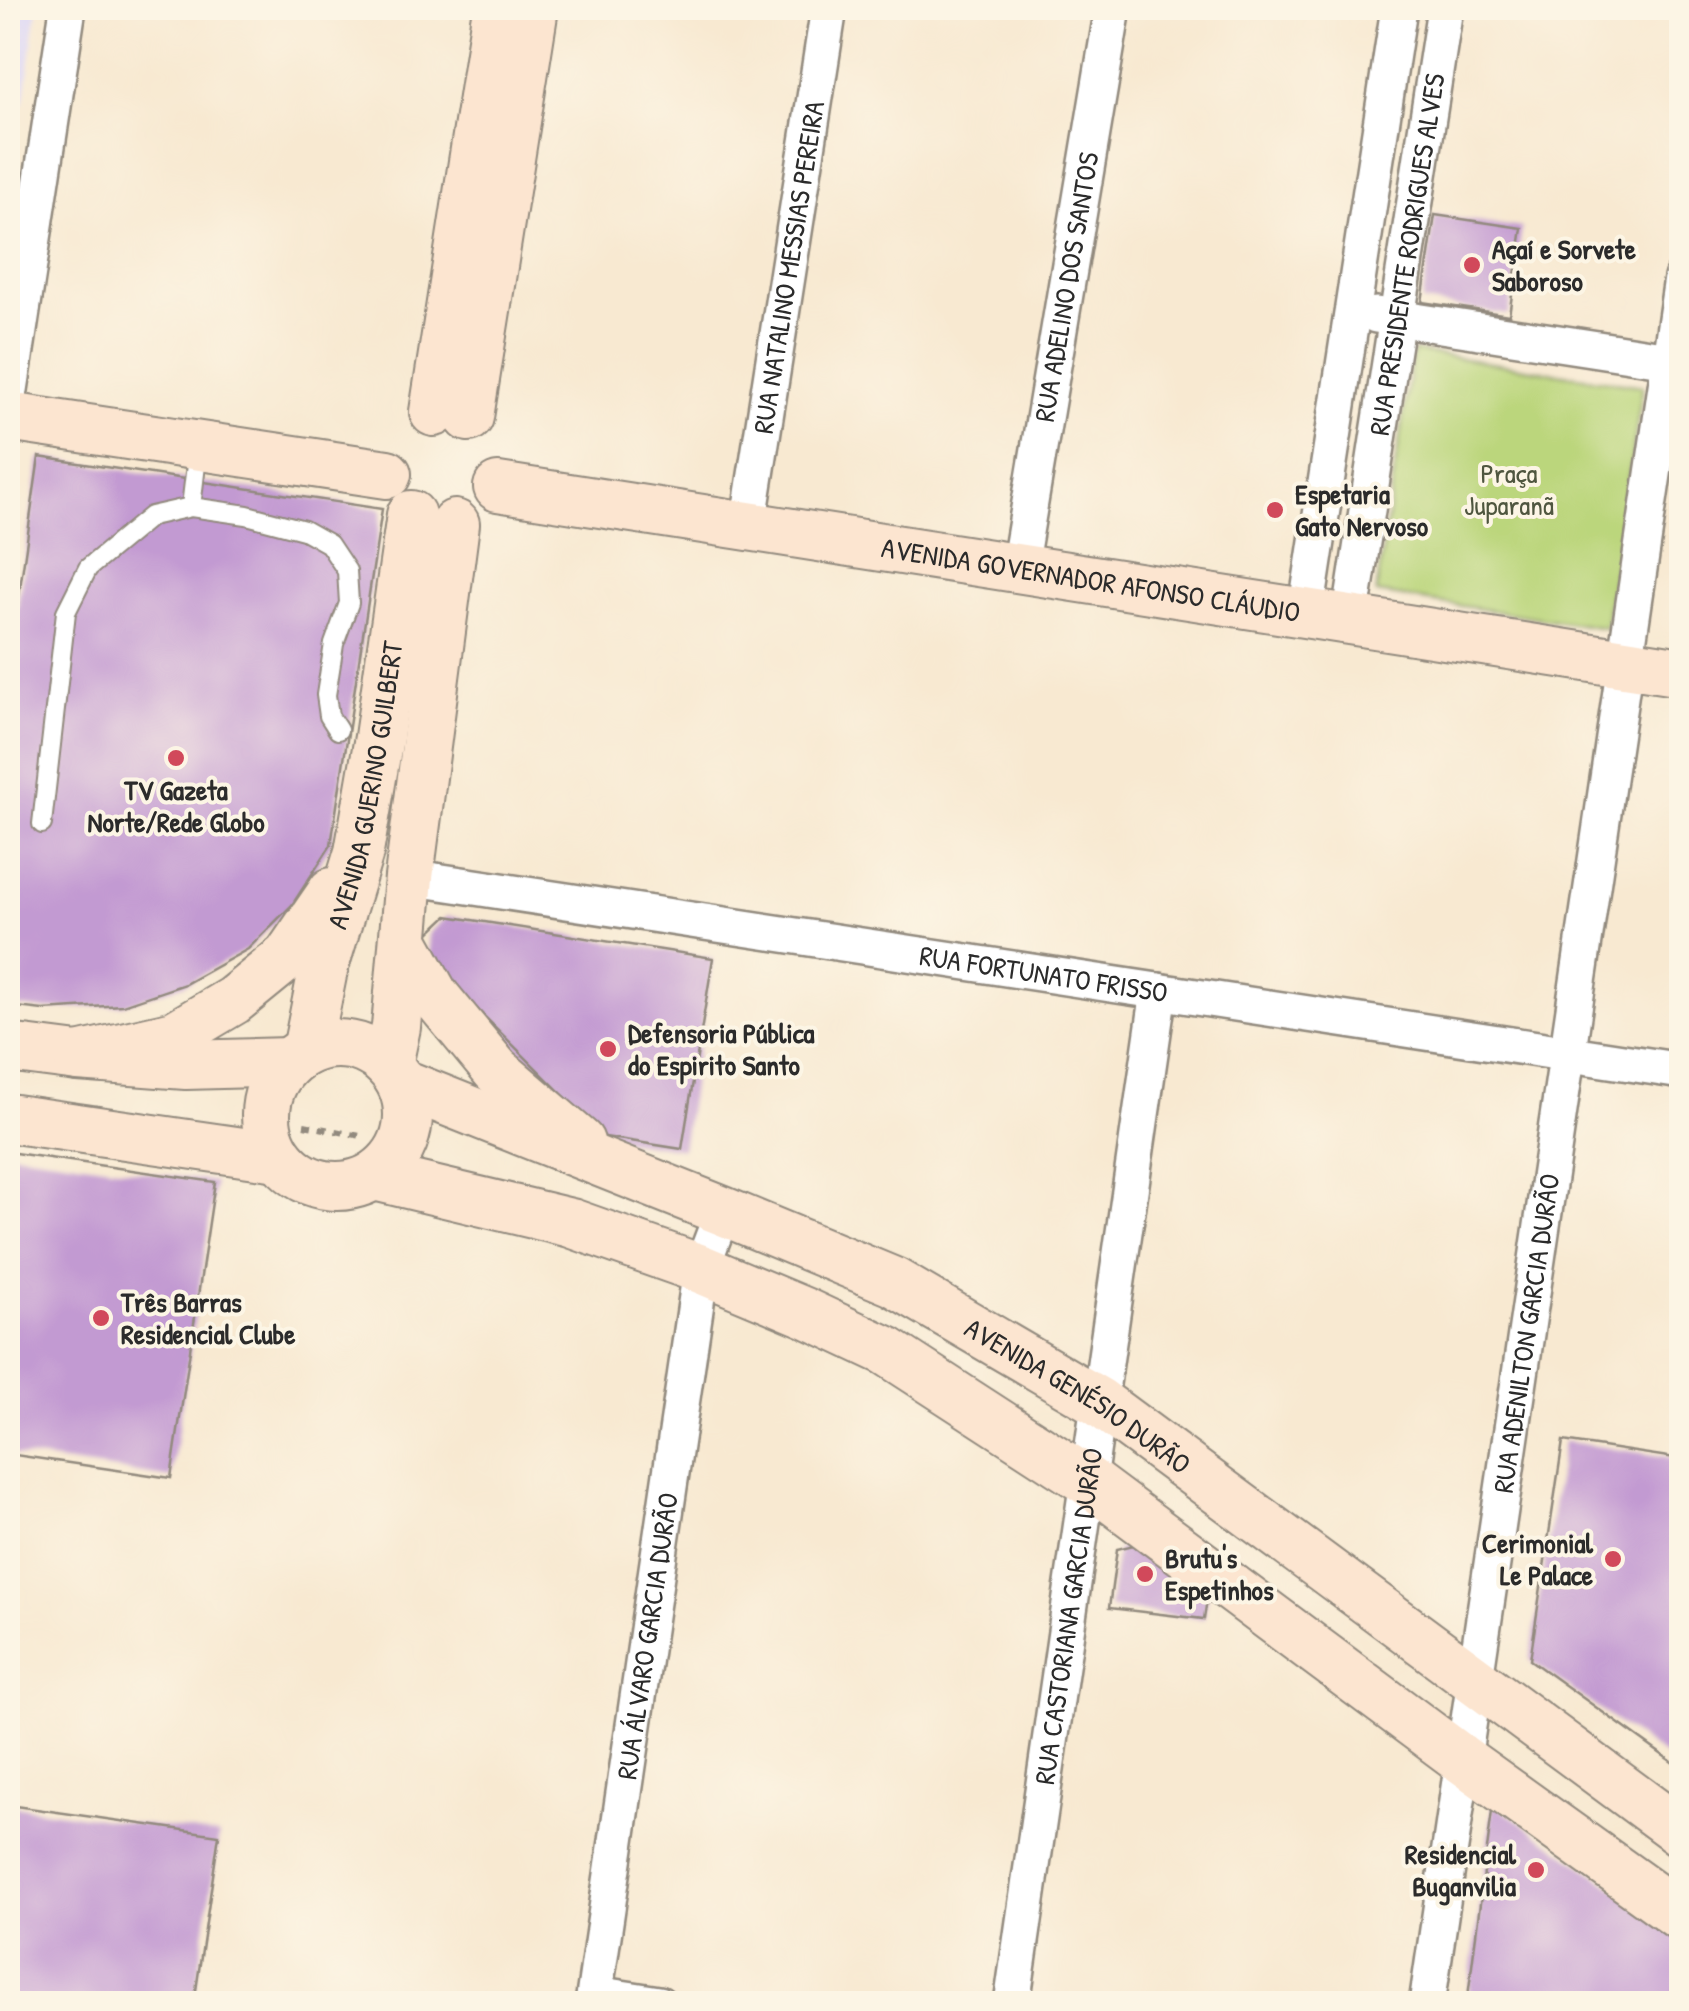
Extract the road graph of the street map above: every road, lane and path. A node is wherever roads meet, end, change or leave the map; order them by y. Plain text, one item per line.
1 (68, 8) edge
2 (498, 8) edge
3 (534, 8) edge
4 (830, 8) edge
5 (1113, 8) edge
6 (1399, 8) edge
7 (1445, 8) edge
8 (1682, 278) edge
9 (1352, 311) junction
10 (1397, 318) junction
11 (1675, 361) edge
12 (8, 404) edge
13 (451, 414) junction
14 (8, 417) edge
15 (198, 446) junction
16 (387, 474) junction
17 (498, 487) junction
18 (190, 507) junction
19 (433, 520) junction
20 (748, 526) junction
21 (1019, 568) junction
22 (1328, 617) junction
23 (1623, 663) junction
24 (1682, 672) edge
25 (338, 730) dead end
26 (42, 824) dead end
27 (360, 852) junction
28 (409, 877) junction
29 (404, 941) junction
30 (1159, 991) junction
31 (8, 1048) edge
32 (1566, 1054) junction
33 (298, 1056) junction
34 (78, 1057) junction
35 (1682, 1071) edge
36 (394, 1074) junction
37 (8, 1118) edge
38 (278, 1157) junction
39 (619, 1170) junction
40 (374, 1176) junction
41 (723, 1211) junction
42 (701, 1270) junction
43 (1099, 1402) junction
44 (1088, 1481) junction
45 (1474, 1680) junction
46 (1463, 1760) junction
47 (1682, 1833) edge
48 (1682, 1916) edge
49 (594, 1999) edge
50 (659, 2004) edge
51 (1012, 2004) edge
52 (1427, 2004) edge

1 - 12 street
2 - 13 main road
3 - 13 main road
4 - 20 street, RUA NATALINO MESSIAS PEREIRA
5 - 21 street, RUA ADELINO DOS SANTOS
6 - 9 street, RUA PRESIDENTE RODRIGUES ALVES
7 - 10 street, RUA PRESIDENTE RODRIGUES ALVES
8 - 11 street, RUA ADENILTON GARCIA DURÃO
9 - 10 street
9 - 22 street, RUA PRESIDENTE RODRIGUES ALVES
10 - 11 street
10 - 22 street, RUA PRESIDENTE RODRIGUES ALVES
11 - 23 street, RUA ADENILTON GARCIA DURÃO
13 - 16 main road
13 - 17 main road
14 - 15 main road
15 - 16 main road
15 - 18 lane
16 - 19 main road
17 - 19 main road
17 - 20 main road, AVENIDA GOVERNADOR AFONSO CLÁUDIO
18 - 25 lane
18 - 26 lane
19 - 27 main road, AVENIDA GUERINO GUILBERT
19 - 28 main road, AVENIDA GUERINO GUILBERT
20 - 21 main road, AVENIDA GOVERNADOR AFONSO CLÁUDIO
21 - 22 main road, AVENIDA GOVERNADOR AFONSO CLÁUDIO
22 - 23 main road, AVENIDA GOVERNADOR AFONSO CLÁUDIO
23 - 24 main road, AVENIDA GOVERNADOR AFONSO CLÁUDIO
23 - 32 street, RUA ADENILTON GARCIA DURÃO
27 - 33 main road, AVENIDA GUERINO GUILBERT
27 - 34 main road
28 - 29 main road, AVENIDA GUERINO GUILBERT
28 - 30 street, RUA FORTUNATO FRISSO
29 - 36 main road, AVENIDA GUERINO GUILBERT
29 - 39 main road
30 - 32 street, RUA FORTUNATO FRISSO
30 - 43 street, RUA CASTORIANA GARCIA DURÃO
31 - 34 main road
32 - 35 street, RUA FORTUNATO FRISSO
32 - 45 street, RUA ADENILTON GARCIA DURÃO
33 - 34 main road
33 - 36 main road
33 - 38 main road
36 - 39 main road, AVENIDA GENÉSIO DURÃO
36 - 40 main road
37 - 38 main road
38 - 40 main road
39 - 41 main road, AVENIDA GENÉSIO DURÃO
40 - 42 main road
41 - 42 street, RUA ÁLVARO GARCIA DURÃO
41 - 43 main road, AVENIDA GENÉSIO DURÃO
42 - 44 main road
42 - 49 street, RUA ÁLVARO GARCIA DURÃO
43 - 44 street, RUA CASTORIANA GARCIA DURÃO
43 - 45 main road, AVENIDA GENÉSIO DURÃO
44 - 46 main road
44 - 51 street, RUA CASTORIANA GARCIA DURÃO
45 - 46 street, RUA ADENILTON GARCIA DURÃO
45 - 47 main road, AVENIDA GENÉSIO DURÃO
46 - 48 main road
46 - 52 street, RUA ADENILTON GARCIA DURÃO
49 - 50 street

